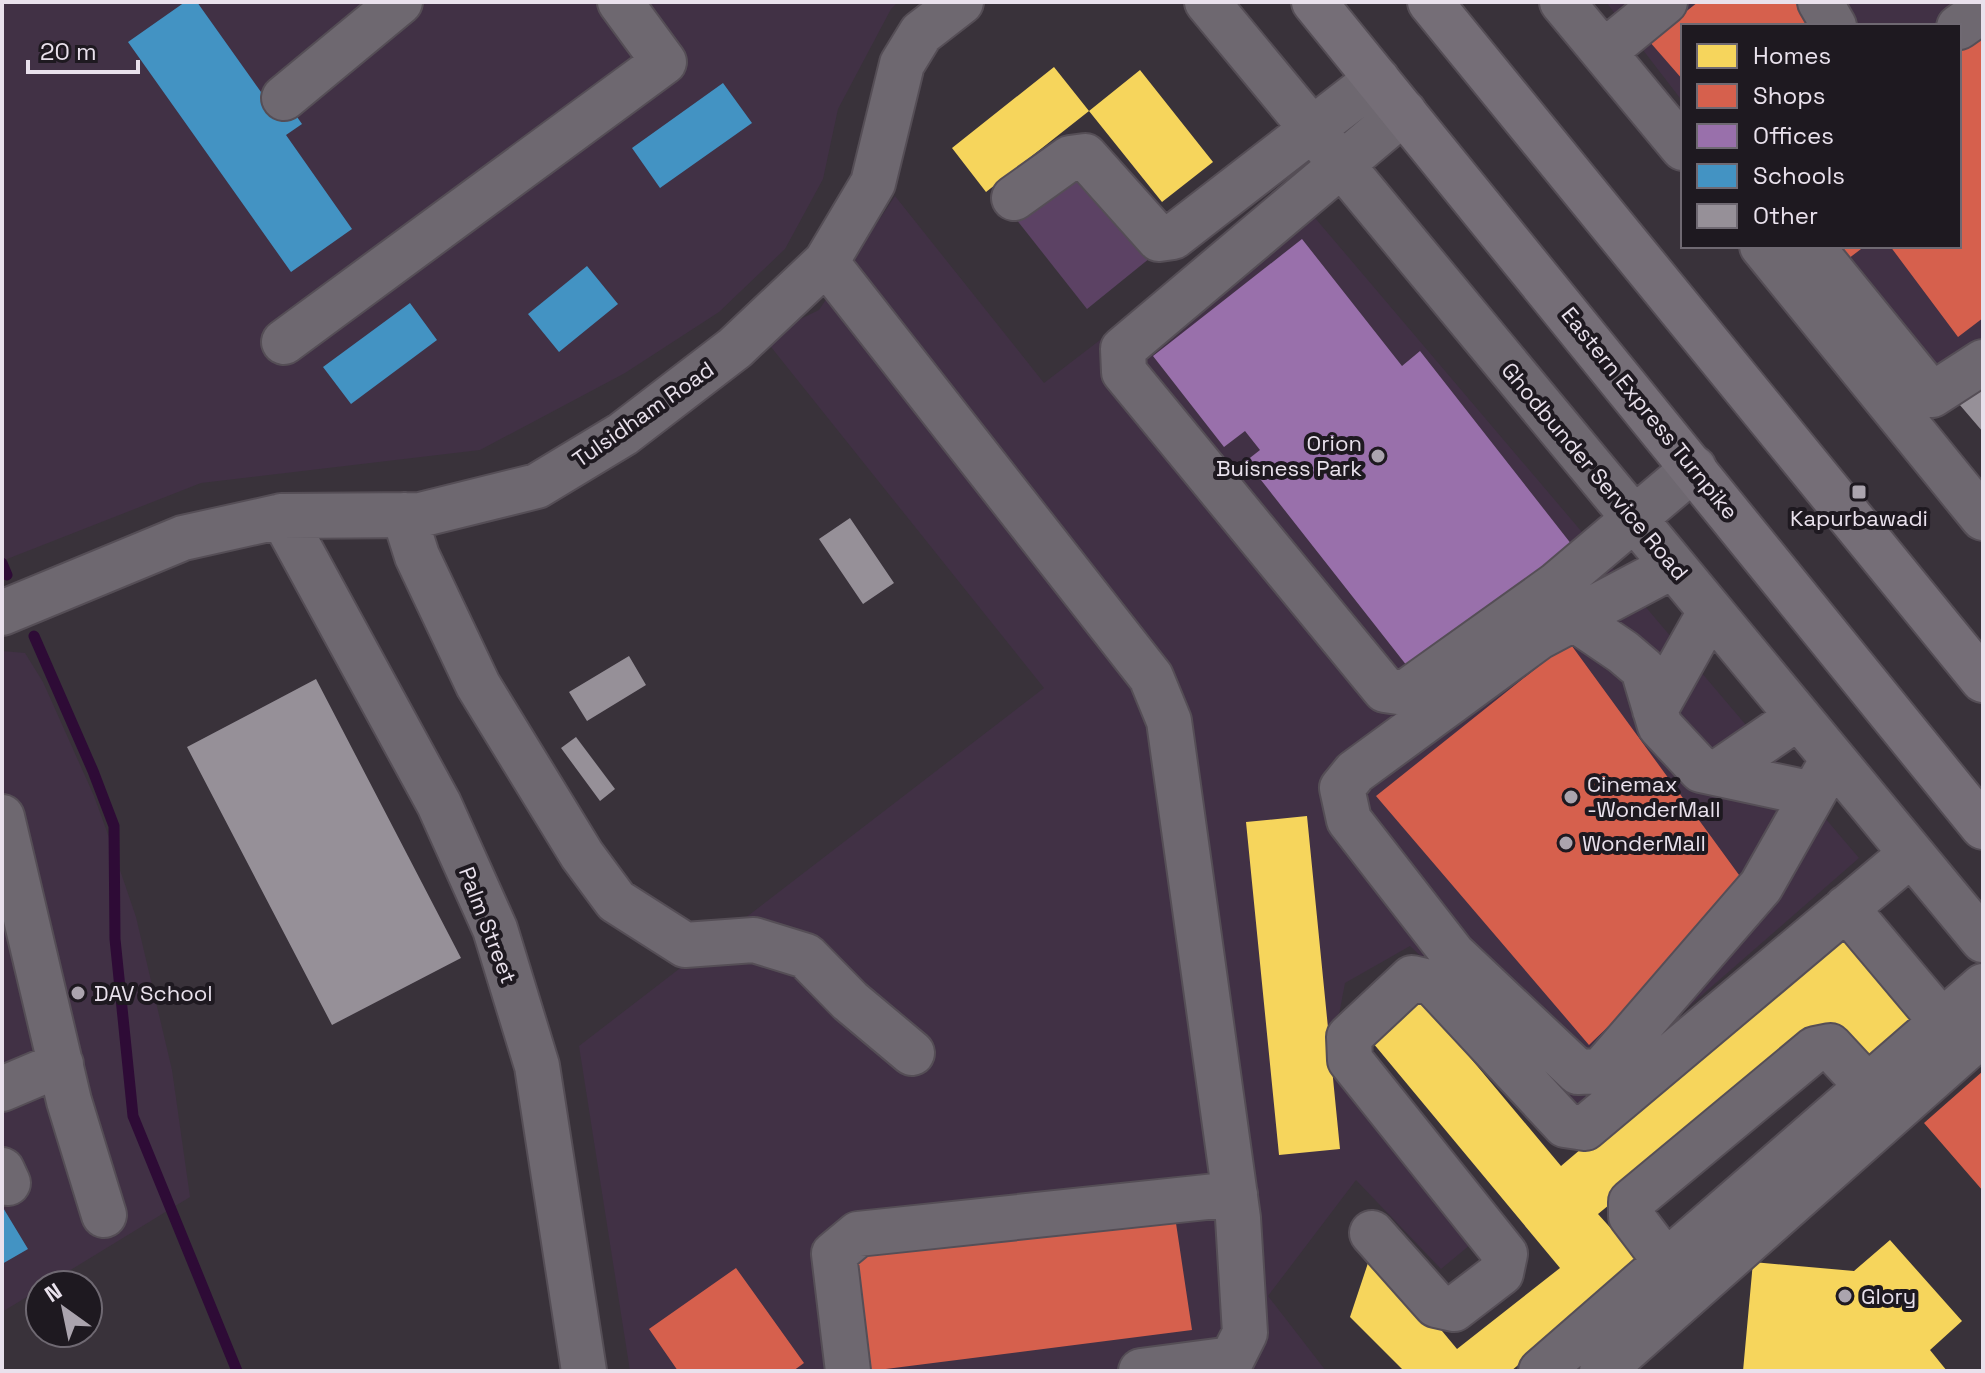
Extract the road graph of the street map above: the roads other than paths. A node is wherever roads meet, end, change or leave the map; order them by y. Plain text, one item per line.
1 (400, 2) edge
2 (620, 2) edge
3 (961, 2) edge
4 (1207, 2) edge
5 (1314, 2) edge
6 (1430, 2) edge
7 (1665, 2) edge
8 (1820, 2) edge
9 (1983, 10) edge
10 (1589, 20) edge
11 (1833, 24) edge
12 (1961, 26) edge
13 (1390, 95) junction
14 (284, 98) dead end
15 (1313, 130) junction
16 (1681, 145) edge
17 (1341, 164) junction
18 (1014, 198) dead end
19 (1785, 249) edge
20 (826, 262) junction
21 (284, 342) dead end
22 (1983, 362) edge
23 (1694, 468) junction
24 (404, 515) junction
25 (282, 516) junction
26 (1983, 518) edge
27 (1634, 519) junction
28 (1673, 566) junction
29 (1710, 612) junction
30 (2, 613) edge
31 (1573, 618) junction
32 (1975, 653) edge
33 (1655, 710) junction
34 (1797, 718) junction
35 (1717, 773) junction
36 (1823, 776) junction
37 (2, 817) edge
38 (1983, 827) edge
39 (1911, 854) junction
40 (1846, 908) junction
41 (1983, 940) edge
42 (1983, 986) edge
43 (1962, 1027) edge
44 (912, 1053) dead end
45 (61, 1064) junction
46 (1868, 1087) junction
47 (2, 1089) edge
48 (1235, 1194) junction
49 (104, 1215) dead end
50 (1372, 1233) dead end
51 (1666, 1262) junction
52 (584, 1371) edge
53 (848, 1371) edge
54 (1141, 1371) edge
55 (1541, 1371) edge
56 (1602, 1371) edge

1 - 14 street
2 - 21 street
3 - 20 street, Tulsidham Road
4 - 15 street, Ghodbunder Service Road
5 - 13 main road, Eastern Express Turnpike
6 - 32 main road
7 - 10 street
8 - 11 street
9 - 12 street
10 - 16 street
13 - 15 street
13 - 17 street
13 - 23 main road, Eastern Express Turnpike
15 - 17 street, Ghodbunder Service Road
15 - 18 street
17 - 27 street, Ghodbunder Service Road
17 - 27 street
19 - 22 street
19 - 26 street
20 - 24 street, Tulsidham Road
20 - 48 street
23 - 27 street
23 - 38 main road, Eastern Express Turnpike
24 - 25 street, Tulsidham Road
24 - 44 street
25 - 30 street, Tulsidham Road
25 - 52 street, Palm Street
27 - 28 street, Ghodbunder Service Road
28 - 29 street, Ghodbunder Service Road
28 - 31 street
29 - 33 street
29 - 34 street, Ghodbunder Service Road
31 - 33 street
31 - 36 street
33 - 35 street
34 - 35 street
34 - 36 street, Ghodbunder Service Road
35 - 36 street
36 - 39 street, Ghodbunder Service Road
37 - 45 street
39 - 40 street
39 - 41 street, Ghodbunder Service Road
40 - 43 street
40 - 50 street
42 - 43 street
43 - 46 street
43 - 56 street
45 - 47 street
45 - 49 street
46 - 51 street
46 - 51 street
48 - 53 street
48 - 54 street
51 - 55 street

